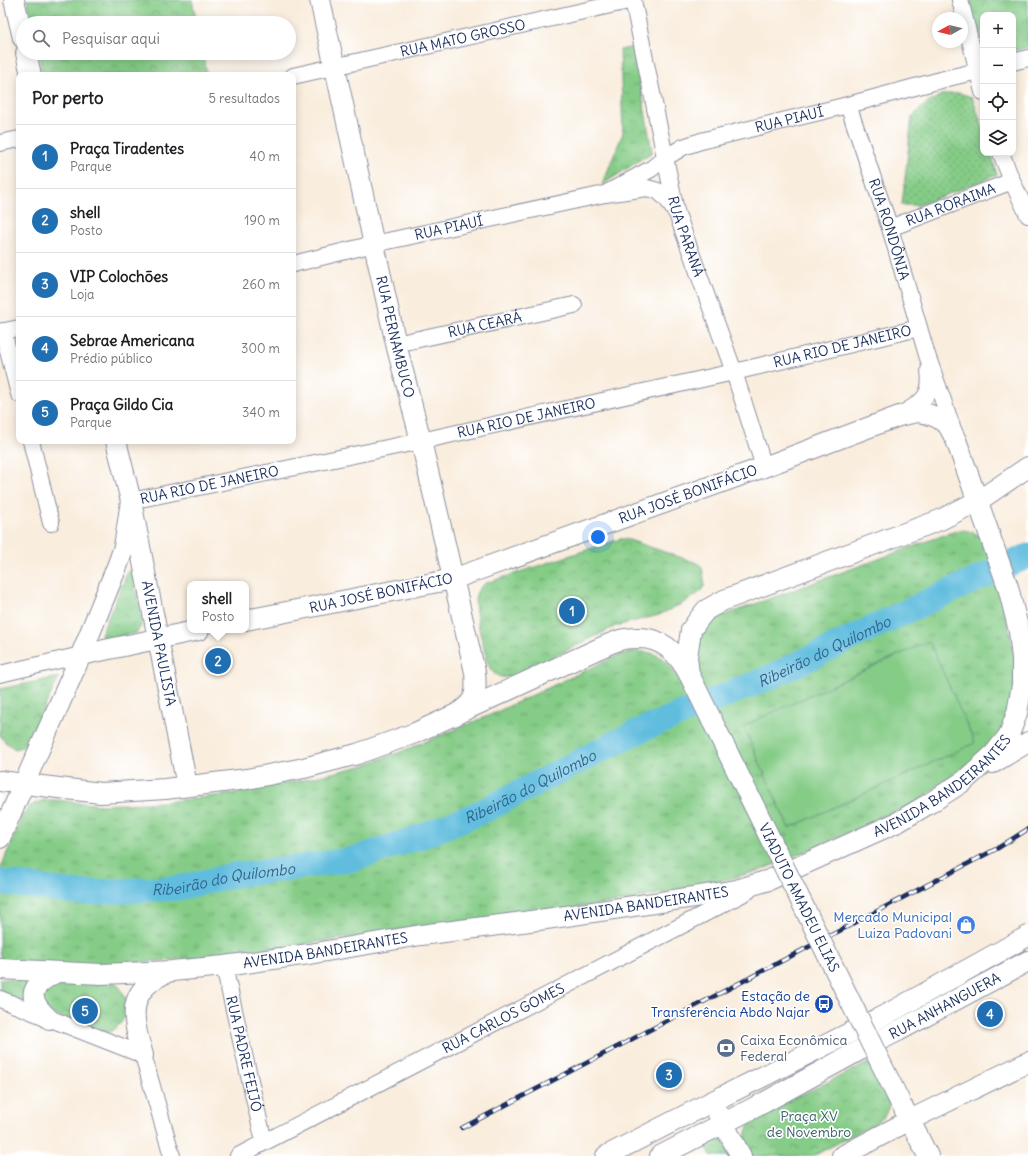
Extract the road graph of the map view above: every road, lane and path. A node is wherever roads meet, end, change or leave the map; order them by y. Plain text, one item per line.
1 (14, 0) edge
2 (320, 0) edge
3 (633, 0) edge
4 (960, 0) edge
5 (18, 16) edge
6 (1028, 58) edge
7 (28, 60) edge
8 (1016, 61) edge
9 (335, 66) junction
10 (980, 71) edge
11 (30, 72) edge
12 (296, 75) edge
13 (848, 105) junction
14 (16, 140) edge
15 (0, 143) edge
16 (1002, 156) edge
17 (665, 158) junction
18 (1012, 180) junction
19 (605, 194) junction
20 (676, 211) junction
21 (1028, 215) edge
22 (890, 228) junction
23 (374, 244) junction
24 (296, 263) edge
25 (574, 305) dead end
26 (919, 328) junction
27 (16, 329) edge
28 (2, 331) edge
29 (396, 344) junction
30 (927, 355) junction
31 (734, 372) junction
32 (16, 383) edge
33 (899, 416) junction
34 (956, 440) junction
35 (421, 442) junction
36 (32, 444) edge
37 (117, 444) edge
38 (966, 465) junction
39 (764, 467) junction
40 (1021, 472) edge
41 (131, 501) junction
42 (978, 501) junction
43 (940, 520) junction
44 (51, 523) dead end
45 (453, 579) junction
46 (249, 619) edge
47 (187, 633) edge
48 (159, 639) junction
49 (81, 655) junction
50 (475, 672) junction
51 (0, 674) edge
52 (690, 675) junction
53 (513, 688) junction
54 (454, 716) junction
55 (1028, 742) edge
56 (38, 750) junction
57 (0, 781) edge
58 (964, 781) junction
59 (23, 784) junction
60 (187, 786) junction
61 (57, 789) junction
62 (0, 838) edge
63 (769, 880) junction
64 (1028, 936) edge
65 (1028, 961) edge
66 (224, 966) junction
67 (0, 969) edge
68 (172, 971) junction
69 (57, 972) junction
70 (0, 999) edge
71 (889, 1013) junction
72 (49, 1019) junction
73 (898, 1031) junction
74 (143, 1055) junction
75 (1028, 1062) edge
76 (711, 1102) junction
77 (678, 1120) junction
78 (910, 1120) junction
79 (724, 1124) junction
80 (264, 1142) junction
81 (693, 1149) edge
82 (172, 1156) edge
83 (238, 1156) edge
84 (606, 1156) edge
85 (660, 1156) edge
86 (741, 1156) edge
87 (842, 1156) edge
88 (928, 1156) edge

1 - 5 main road
2 - 9 main road, RUA PERNAMBUCO
3 - 9 street, RUA MATO GROSSO
3 - 17 street, RUA PARANÁ
4 - 10 street
6 - 8 street
7 - 11 main road
9 - 12 street, RUA MATO GROSSO
9 - 23 main road, RUA PERNAMBUCO
10 - 13 street, RUA PIAUÍ
13 - 17 street, RUA PIAUÍ
13 - 22 street, RUA RONDÔNIA
14 - 15 street
16 - 18 street
17 - 19 street, RUA PIAUÍ
17 - 20 street, RUA PARANÁ
18 - 21 street
18 - 22 street, RUA RORAIMA
19 - 20 street, RUA PIAUÍ
19 - 23 street, RUA PIAUÍ
20 - 31 street, RUA PARANÁ
22 - 26 street, RUA RONDÔNIA
23 - 24 street, RUA PIAUÍ
23 - 29 main road, RUA PERNAMBUCO
25 - 29 street, RUA CEARÁ
26 - 30 street, RUA RONDÔNIA
26 - 31 street, RUA RIO DE JANEIRO
27 - 28 street
28 - 32 street
29 - 35 main road, RUA PERNAMBUCO
30 - 33 street, RUA RONDÔNIA
30 - 34 street, RUA RONDÔNIA
31 - 35 street, RUA RIO DE JANEIRO
31 - 39 street, RUA PARANÁ
33 - 34 main road, RUA JOSÉ BONIFÁCIO
33 - 39 main road, RUA JOSÉ BONIFÁCIO
34 - 38 main road, RUA RONDÔNIA
35 - 41 street, RUA RIO DE JANEIRO
35 - 45 main road, RUA PERNAMBUCO
36 - 44 street
37 - 41 main road, AVENIDA PAULISTA
38 - 40 main road
38 - 42 main road, RUA RONDÔNIA
38 - 43 main road
39 - 45 main road, RUA JOSÉ BONIFÁCIO
40 - 42 main road
41 - 48 main road, AVENIDA PAULISTA
41 - 49 main road, AVENIDA PAULISTA
42 - 43 main road
42 - 58 main road, AVENIDA BANDEIRANTES
43 - 52 main road
45 - 46 main road, RUA JOSÉ BONIFÁCIO
45 - 50 main road, RUA PERNAMBUCO
47 - 48 main road
48 - 49 main road
48 - 60 main road, AVENIDA PAULISTA
49 - 51 street
49 - 56 main road, AVENIDA PAULISTA
50 - 53 main road
50 - 54 main road
52 - 53 main road
52 - 78 main road, VIADUTO AMADEU ELIAS, bridge
53 - 54 main road
54 - 60 main road
55 - 58 main road
56 - 59 main road, AVENIDA PAULISTA
56 - 61 main road
57 - 59 main road
58 - 63 main road, AVENIDA BANDEIRANTES
59 - 61 main road
59 - 62 main road, AVENIDA PAULISTA
60 - 61 main road
63 - 66 main road, AVENIDA BANDEIRANTES
63 - 80 street, RUA CARLOS GOMES
64 - 71 main road, RUA ANHANGUERA
65 - 73 main road, RUA ANHANGUERA
66 - 68 main road, AVENIDA BANDEIRANTES
66 - 80 street, RUA PADRE FEIJÓ
67 - 69 main road, AVENIDA BANDEIRANTES
68 - 69 main road, AVENIDA BANDEIRANTES
68 - 74 main road
69 - 72 main road
70 - 72 street
71 - 73 main road
71 - 76 main road, RUA ANHANGUERA
72 - 74 street
73 - 79 main road, RUA ANHANGUERA
74 - 82 street
75 - 78 main road
76 - 77 main road, RUA ANHANGUERA
76 - 79 main road
77 - 81 main road
77 - 84 main road, RUA ANHANGUERA
78 - 87 main road
78 - 88 main road, VIADUTO AMADEU ELIAS
79 - 81 main road, RUA ANHANGUERA
79 - 86 main road
80 - 83 street, RUA CARLOS GOMES
81 - 85 main road, RUA ANHANGUERA

